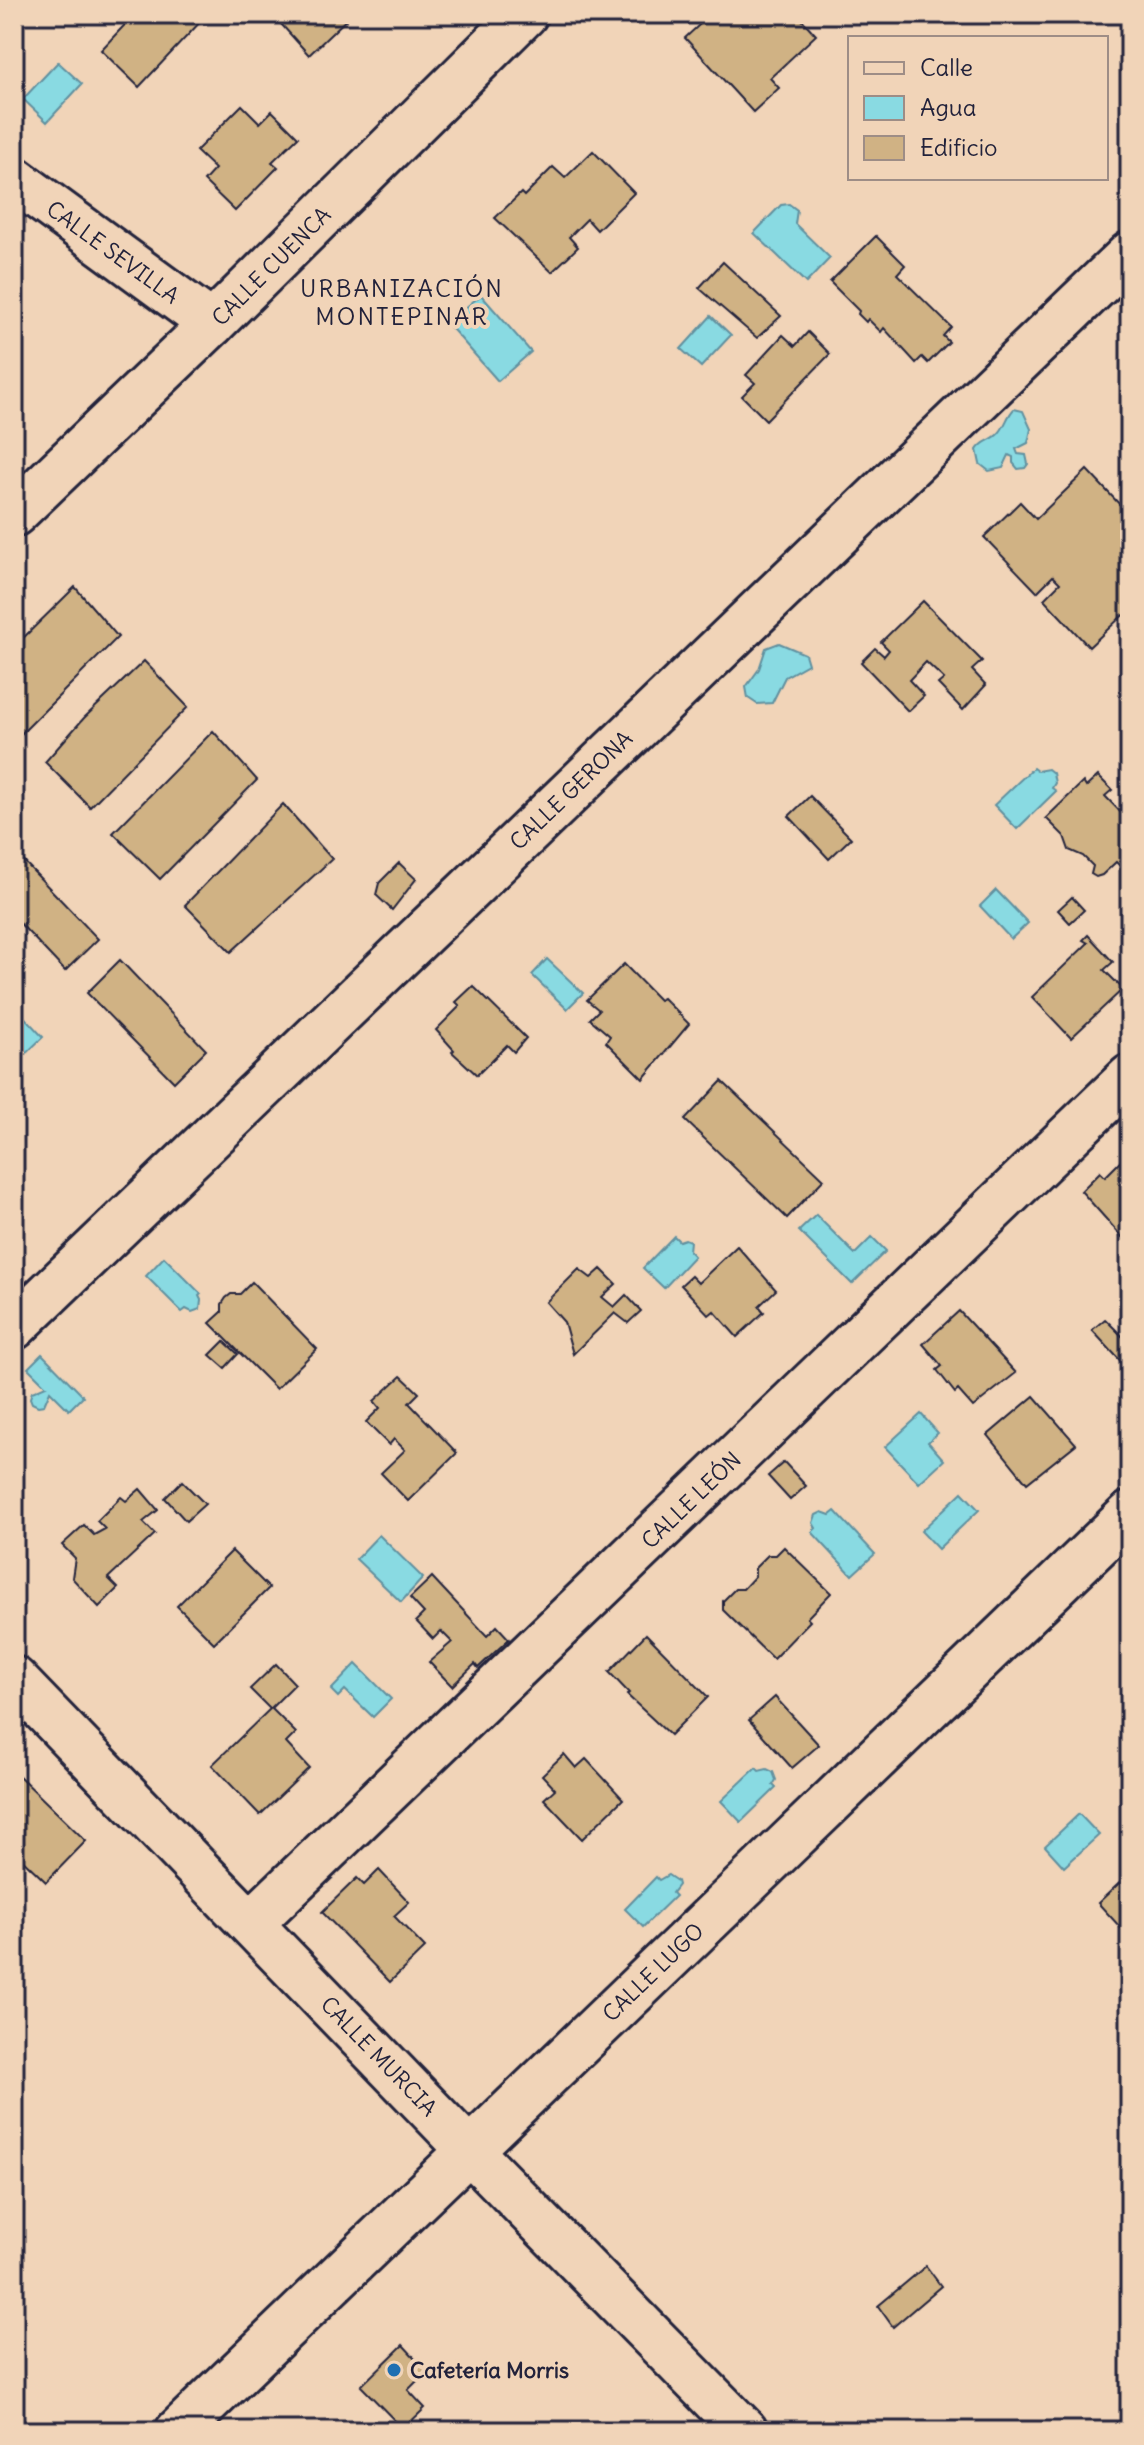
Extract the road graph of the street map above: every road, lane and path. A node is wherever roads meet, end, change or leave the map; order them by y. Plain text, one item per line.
1 (525, 14) edge
2 (14, 179) edge
3 (1130, 254) edge
4 (212, 324) junction
5 (14, 514) edge
6 (1130, 1077) edge
7 (14, 1327) edge
8 (1130, 1514) edge
9 (14, 1679) edge
10 (251, 1923) junction
11 (468, 2149) junction
12 (178, 2431) edge
13 (745, 2431) edge

1 - 4 street, CALLE CUENCA
2 - 4 street, CALLE SEVILLA
3 - 7 street, CALLE GERONA
4 - 5 street, CALLE CUENCA
6 - 10 street, CALLE LEÓN
8 - 11 street, CALLE LUGO
9 - 10 street, CALLE MURCIA
10 - 11 street, CALLE MURCIA
11 - 12 street, CALLE LUGO
11 - 13 street, CALLE MURCIA

